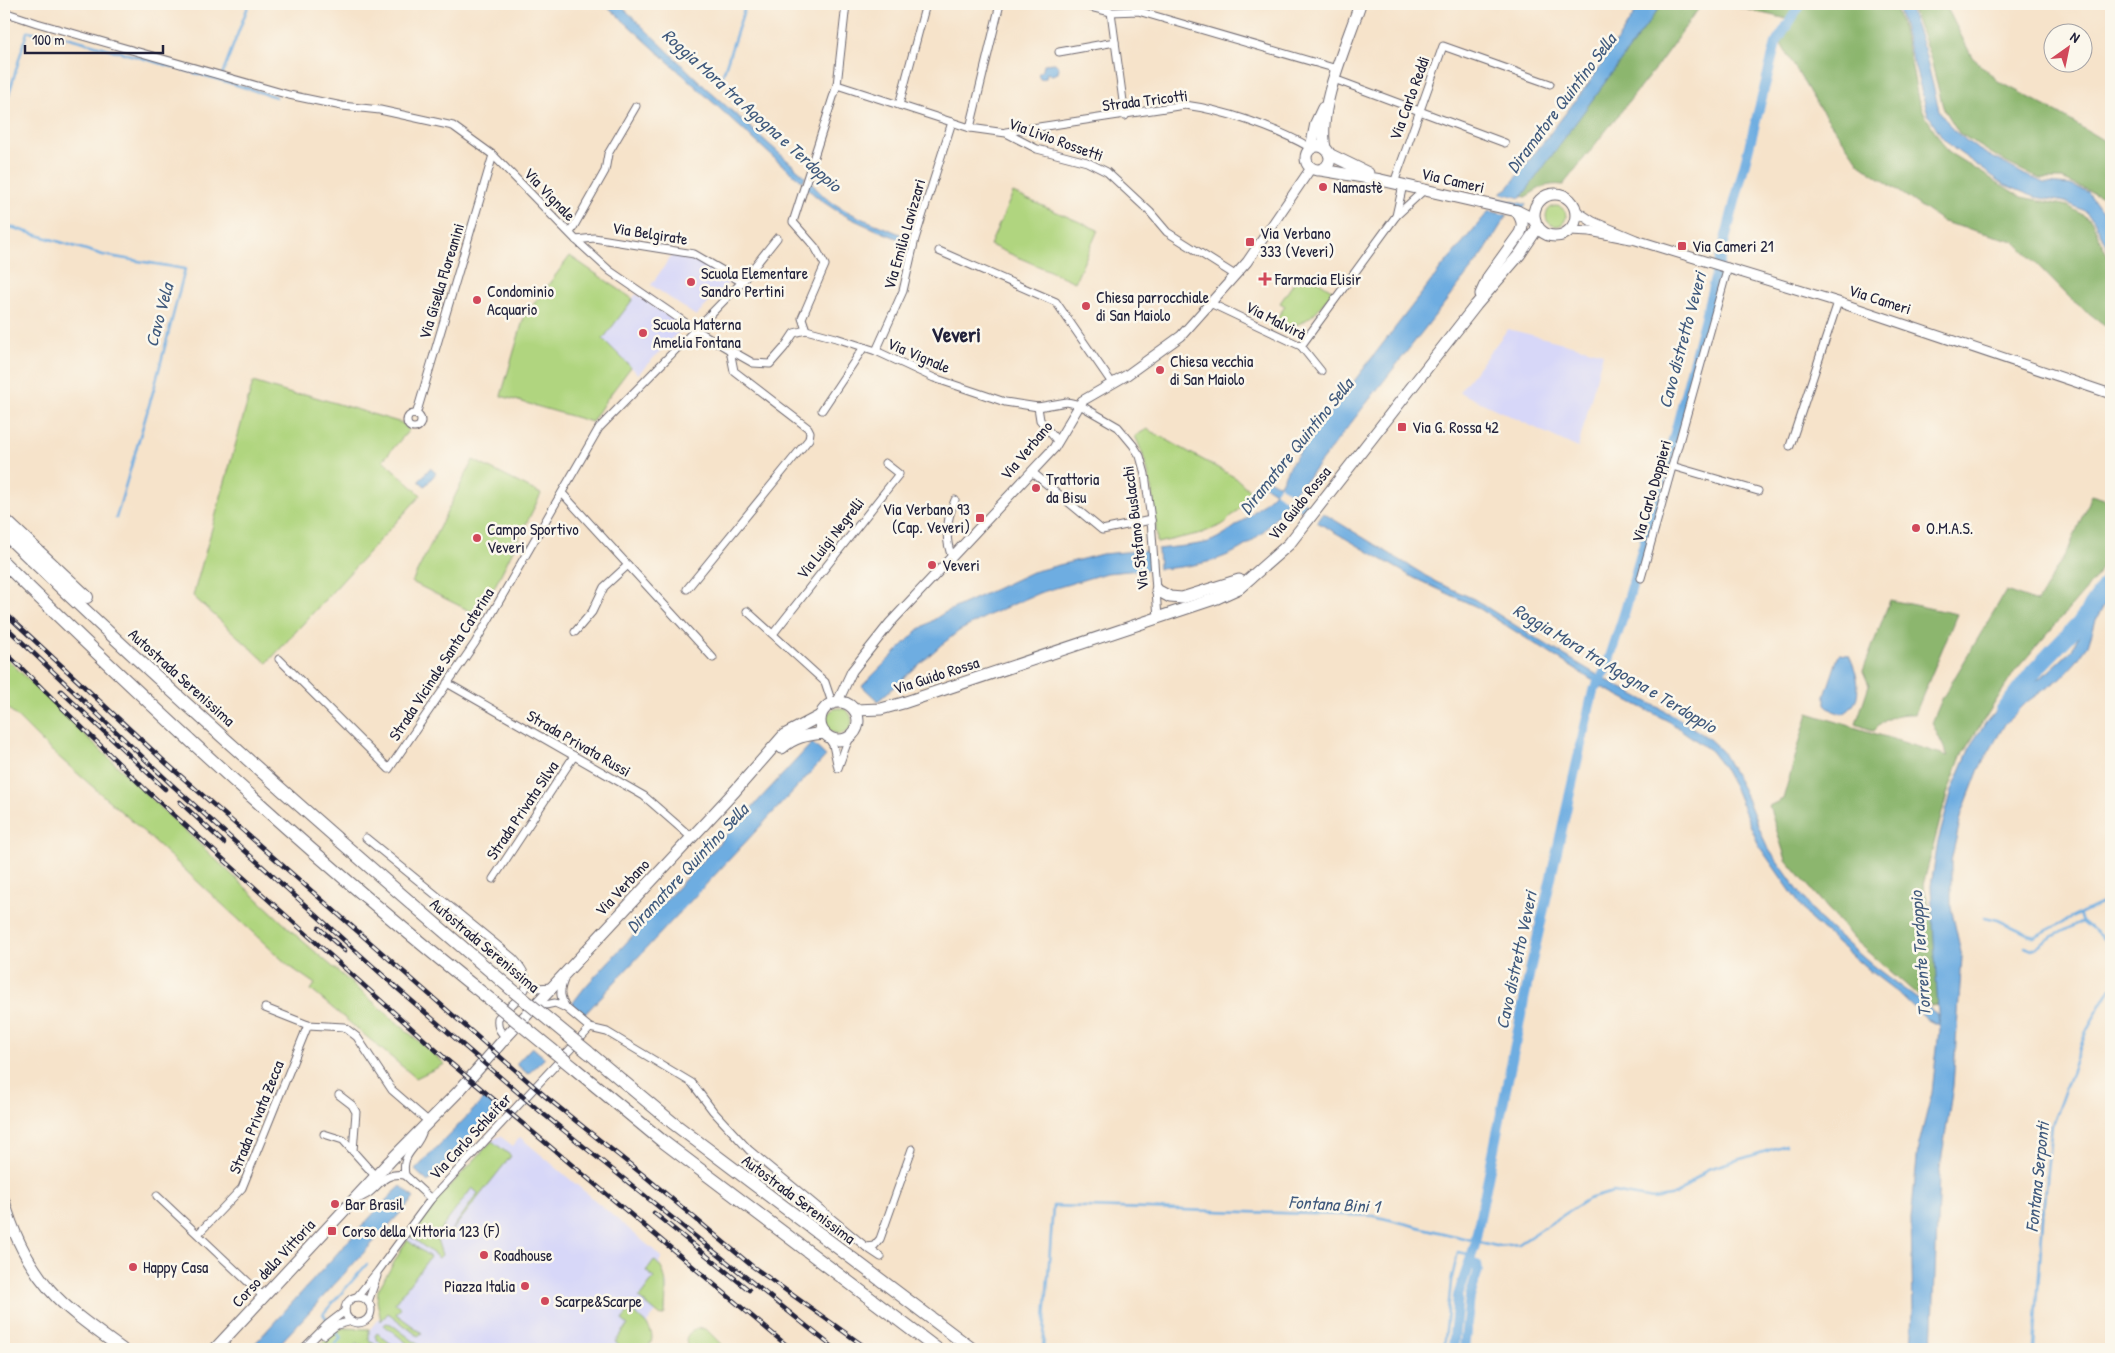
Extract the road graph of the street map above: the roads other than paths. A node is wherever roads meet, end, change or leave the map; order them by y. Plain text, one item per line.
1 (846, 4) edge
2 (926, 4) edge
3 (1000, 4) edge
4 (1360, 4) edge
5 (1086, 6) dead end
6 (4, 12) edge
7 (1111, 12) junction
8 (1115, 42) junction
9 (1059, 52) dead end
10 (1335, 74) junction
11 (1550, 84) dead end
12 (837, 85) junction
13 (1329, 95) junction
14 (899, 105) junction
15 (636, 106) dead end
16 (1420, 110) junction
17 (1125, 116) junction
18 (952, 122) junction
19 (970, 128) junction
20 (1006, 132) junction
21 (1505, 143) dead end
22 (1311, 148) junction
23 (1327, 151) junction
24 (493, 155) junction
25 (1316, 169) junction
26 (1381, 180) junction
27 (1399, 184) junction
28 (1424, 190) junction
29 (1536, 206) junction
30 (1576, 210) junction
31 (1518, 211) junction
32 (1396, 216) junction
33 (1536, 223) junction
34 (1570, 230) junction
35 (570, 234) junction
36 (1549, 235) junction
37 (777, 238) dead end
38 (576, 240) junction
39 (1636, 240) junction
40 (940, 251) dead end
41 (1520, 254) junction
42 (1727, 267) junction
43 (1235, 276) junction
44 (742, 282) junction
45 (1838, 302) junction
46 (1210, 303) junction
47 (1476, 305) junction
48 (696, 330) junction
49 (806, 330) junction
50 (1301, 346) junction
51 (864, 347) junction
52 (730, 350) junction
53 (876, 351) junction
54 (1321, 371) dead end
55 (1112, 382) junction
56 (2111, 394) edge
57 (1080, 405) junction
58 (1038, 407) junction
59 (822, 410) dead end
60 (416, 414) dead end
61 (1058, 442) junction
62 (1790, 446) dead end
63 (885, 463) dead end
64 (1672, 466) junction
65 (1032, 472) junction
66 (562, 492) junction
67 (1758, 492) dead end
68 (955, 500) dead end
69 (4, 518) edge
70 (1151, 520) junction
71 (4, 533) edge
72 (952, 557) junction
73 (4, 563) edge
74 (628, 565) junction
75 (1255, 574) junction
76 (1641, 578) dead end
77 (687, 589) dead end
78 (1157, 590) junction
79 (87, 597) dead end
80 (747, 611) dead end
81 (1158, 618) junction
82 (576, 632) dead end
83 (773, 634) junction
84 (713, 658) dead end
85 (278, 659) dead end
86 (447, 684) junction
87 (835, 702) junction
88 (855, 710) junction
89 (881, 710) junction
90 (820, 716) junction
91 (858, 723) junction
92 (826, 735) junction
93 (851, 736) junction
94 (574, 756) junction
95 (735, 791) junction
96 (297, 792) dead end
97 (691, 837) junction
98 (366, 838) dead end
99 (342, 843) junction
100 (493, 879) dead end
101 (565, 974) junction
102 (527, 984) junction
103 (552, 987) junction
104 (535, 1007) junction
105 (265, 1008) dead end
106 (566, 1008) junction
107 (308, 1025) junction
108 (590, 1028) junction
109 (506, 1037) junction
110 (339, 1095) dead end
111 (426, 1124) junction
112 (324, 1134) dead end
113 (912, 1149) dead end
114 (353, 1151) junction
115 (405, 1175) junction
116 (376, 1177) junction
117 (157, 1196) dead end
118 (431, 1199) junction
119 (355, 1200) junction
120 (4, 1201) edge
121 (198, 1234) junction
122 (866, 1247) junction
123 (881, 1257) dead end
124 (378, 1271) junction
125 (264, 1297) junction
126 (357, 1297) junction
127 (368, 1302) junction
128 (345, 1311) junction
129 (84, 1319) junction
130 (352, 1322) junction
131 (332, 1325) junction
132 (108, 1349) edge
133 (122, 1349) edge
134 (215, 1349) edge
135 (303, 1349) edge
136 (310, 1349) edge
137 (937, 1349) edge
138 (972, 1349) edge

1 - 12 street
2 - 14 street
3 - 19 street
4 - 10 main road
5 - 7 street
6 - 24 street, Via Vignale
7 - 8 street
7 - 10 street
8 - 9 street
8 - 17 street
10 - 13 main road
10 - 16 street
11 - 16 street, Via Carlo Reddi
12 - 14 street, Via Livio Rossetti
12 - 49 street
13 - 22 main road
13 - 23 main road
14 - 18 street, Via Livio Rossetti
15 - 35 street
16 - 21 street
16 - 27 street, Via Carlo Reddi
17 - 20 street, Strada Tricotti
17 - 22 street, Strada Tricotti
18 - 19 street, Via Livio Rossetti
18 - 53 street, Via Emilio Lavizzari
19 - 20 street, Via Livio Rossetti
20 - 43 street, Via Livio Rossetti
22 - 23 main road, Via Cameri
22 - 25 main road
23 - 25 main road
23 - 26 main road, Via Cameri
24 - 35 street, Via Vignale
24 - 60 street, Via Gisella Floreanini
25 - 26 main road, Via Cameri
25 - 43 street, Via Verbano
26 - 27 main road, Via Cameri
27 - 28 main road, Via Cameri
27 - 32 street, Via Carlo Reddi
28 - 31 main road, Via Cameri
28 - 32 street
29 - 30 main road
29 - 31 main road, Via Cameri
29 - 33 main road
30 - 34 main road
30 - 39 street
31 - 33 main road, Via Cameri
31 - 47 main road
32 - 50 street
33 - 36 main road
33 - 41 main road, Via Guido Rossa
34 - 36 main road
34 - 39 street
35 - 38 street, Via Vignale
36 - 41 main road, Via Guido Rossa
37 - 44 street, Strada Vicinale Santa Caterina
38 - 44 street, Via Belgirate
38 - 48 street, Via Vignale
39 - 42 street, Via Cameri
40 - 55 street
41 - 47 main road, Via Guido Rossa
42 - 45 street, Via Cameri
42 - 64 street, Via Carlo Doppieri
43 - 46 street, Via Verbano
44 - 48 street, Strada Vicinale Santa Caterina
45 - 56 street, Via Cameri
45 - 62 street
46 - 50 street, Via Malvirà
46 - 55 street, Via Verbano
47 - 75 main road, Via Guido Rossa
48 - 52 street, Via Vignale
48 - 66 street, Strada Vicinale Santa Caterina
49 - 51 street, Via Vignale
49 - 52 street, Via Vignale
50 - 54 street, Via Malvirà
51 - 53 street, Via Vignale
51 - 59 street
52 - 77 street
53 - 58 street, Via Vignale
55 - 57 street, Via Verbano
57 - 58 street, Via Vignale
57 - 61 street, Via Verbano
57 - 70 street, Via Stefano Buslacchi
58 - 61 street
61 - 65 street, Via Verbano
63 - 83 street, Via Luigi Negrelli
64 - 67 street
64 - 76 street, Via Carlo Doppieri
65 - 70 street
65 - 72 street, Via Verbano
66 - 74 street
66 - 86 street, Strada Vicinale Santa Caterina
68 - 72 street
69 - 79 highway
70 - 78 street, Via Stefano Buslacchi
71 - 99 highway, Autostrada Serenissima
72 - 87 street, Via Verbano
73 - 137 highway, bridge
74 - 82 street
74 - 84 street
75 - 78 main road
75 - 81 main road, Via Guido Rossa
78 - 81 street, Via Stefano Buslacchi
80 - 83 street
81 - 89 main road, Via Guido Rossa
83 - 87 street
85 - 86 street, Strada Vicinale Santa Caterina
86 - 94 street, Strada Privata Russi
87 - 88 main road
87 - 90 main road
88 - 89 main road
88 - 91 main road
89 - 91 main road
90 - 92 main road
90 - 95 main road, Via Verbano
91 - 93 main road
92 - 93 main road
92 - 93 street
92 - 95 main road, Via Verbano
94 - 97 street, Strada Privata Russi
94 - 100 street, Strada Privata Silva
95 - 97 main road, Via Verbano
96 - 99 highway
97 - 101 main road, Via Verbano
98 - 102 street
99 - 138 highway, Autostrada Serenissima, bridge
101 - 103 main road, Via Verbano
101 - 106 street
102 - 103 street
102 - 109 street
103 - 104 main road, Via Verbano
104 - 106 street
104 - 109 main road, Corso della Vittoria
105 - 107 street
106 - 108 street
107 - 111 street
107 - 121 street, Strada Privata Zecca
108 - 118 street, Via Carlo Schleifer
108 - 122 street
109 - 111 main road, Corso della Vittoria
110 - 114 street
111 - 115 street, Corso della Vittoria
111 - 116 main road, Corso della Vittoria
112 - 114 street
113 - 122 street
114 - 116 street
115 - 118 street
115 - 119 street, Corso della Vittoria
116 - 119 main road, Corso della Vittoria
117 - 121 street
118 - 124 street, Via Carlo Schleifer
119 - 125 main road, Corso della Vittoria
120 - 129 main road
121 - 125 street
122 - 123 street
124 - 126 street, Via Carlo Schleifer
124 - 127 street
125 - 134 main road, Corso della Vittoria
126 - 127 street
126 - 128 street
127 - 130 street
128 - 130 street
128 - 131 street
129 - 132 main road
129 - 133 main road
130 - 131 street
131 - 135 street
131 - 136 street

